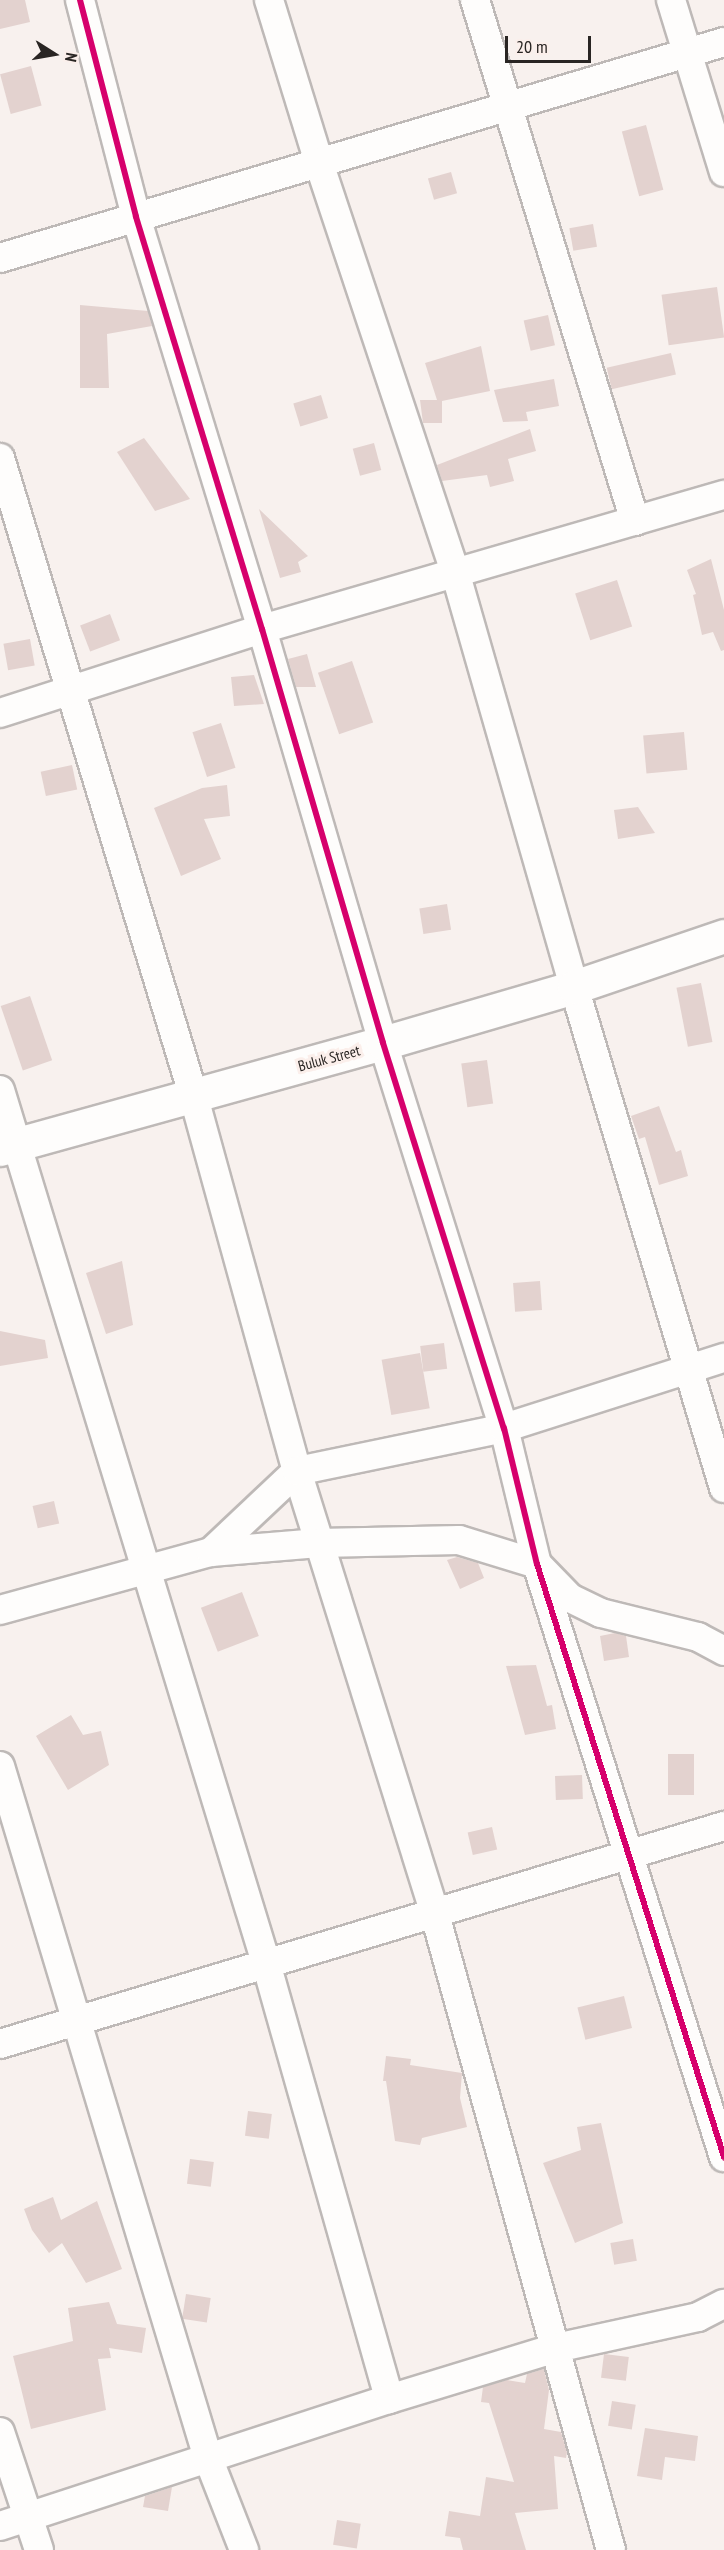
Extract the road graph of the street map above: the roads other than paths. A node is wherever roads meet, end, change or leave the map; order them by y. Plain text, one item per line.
1 (80, 0) edge
2 (269, 0) edge
3 (475, 0) edge
4 (671, 0) edge
5 (724, 42) edge
6 (688, 56) junction
7 (510, 105) junction
8 (319, 163) junction
9 (724, 172) edge
10 (136, 217) junction
11 (0, 258) edge
12 (0, 458) edge
13 (724, 495) edge
14 (635, 521) junction
15 (456, 575) junction
16 (262, 629) junction
17 (72, 690) junction
18 (0, 712) edge
19 (724, 936) edge
20 (574, 987) junction
21 (382, 1043) junction
22 (0, 1090) edge
23 (193, 1094) junction
24 (8, 1146) edge
25 (724, 1358) edge
26 (688, 1369) junction
27 (504, 1428) junction
28 (297, 1471) junction
29 (724, 1488) edge
30 (319, 1543) junction
31 (211, 1552) junction
32 (537, 1564) junction
33 (148, 1568) junction
34 (0, 1610) edge
35 (724, 1651) edge
36 (0, 1766) edge
37 (724, 1826) edge
38 (627, 1853) junction
39 (434, 1911) junction
40 (266, 1963) junction
41 (78, 2020) junction
42 (0, 2044) edge
43 (724, 2157) edge
44 (724, 2304) edge
45 (556, 2348) junction
46 (389, 2399) junction
47 (0, 2432) edge
48 (208, 2458) junction
49 (28, 2518) junction
50 (0, 2526) edge
51 (39, 2550) edge
52 (244, 2550) edge
53 (611, 2550) edge

1 - 10 street
2 - 8 street
3 - 7 street
4 - 6 street
5 - 6 street
6 - 7 street
6 - 9 street
7 - 8 street
7 - 14 street
8 - 10 street
8 - 15 street
10 - 11 street
10 - 16 street
12 - 17 street
13 - 14 street
14 - 15 street
15 - 16 street
15 - 20 street
16 - 17 street
16 - 21 street
17 - 18 street
17 - 23 street
19 - 20 street, Buluk Street
20 - 21 street, Buluk Street
20 - 26 street
21 - 23 street, Buluk Street
21 - 27 street
22 - 24 street
23 - 24 street, Buluk Street
23 - 28 street
24 - 33 street
25 - 26 street
26 - 27 street
26 - 29 street
27 - 28 street
27 - 32 street
28 - 30 street
28 - 31 street
30 - 31 street
30 - 32 street
30 - 39 street
31 - 33 street
32 - 35 street
32 - 38 street
33 - 34 street
33 - 40 street
36 - 41 street
37 - 38 street
38 - 39 street
38 - 43 street
39 - 40 street
39 - 45 street
40 - 41 street
40 - 46 street
41 - 42 street
41 - 48 street
44 - 45 street
45 - 46 street
45 - 53 street
46 - 48 street
47 - 49 street
48 - 49 street
48 - 52 street
49 - 50 street
49 - 51 street

